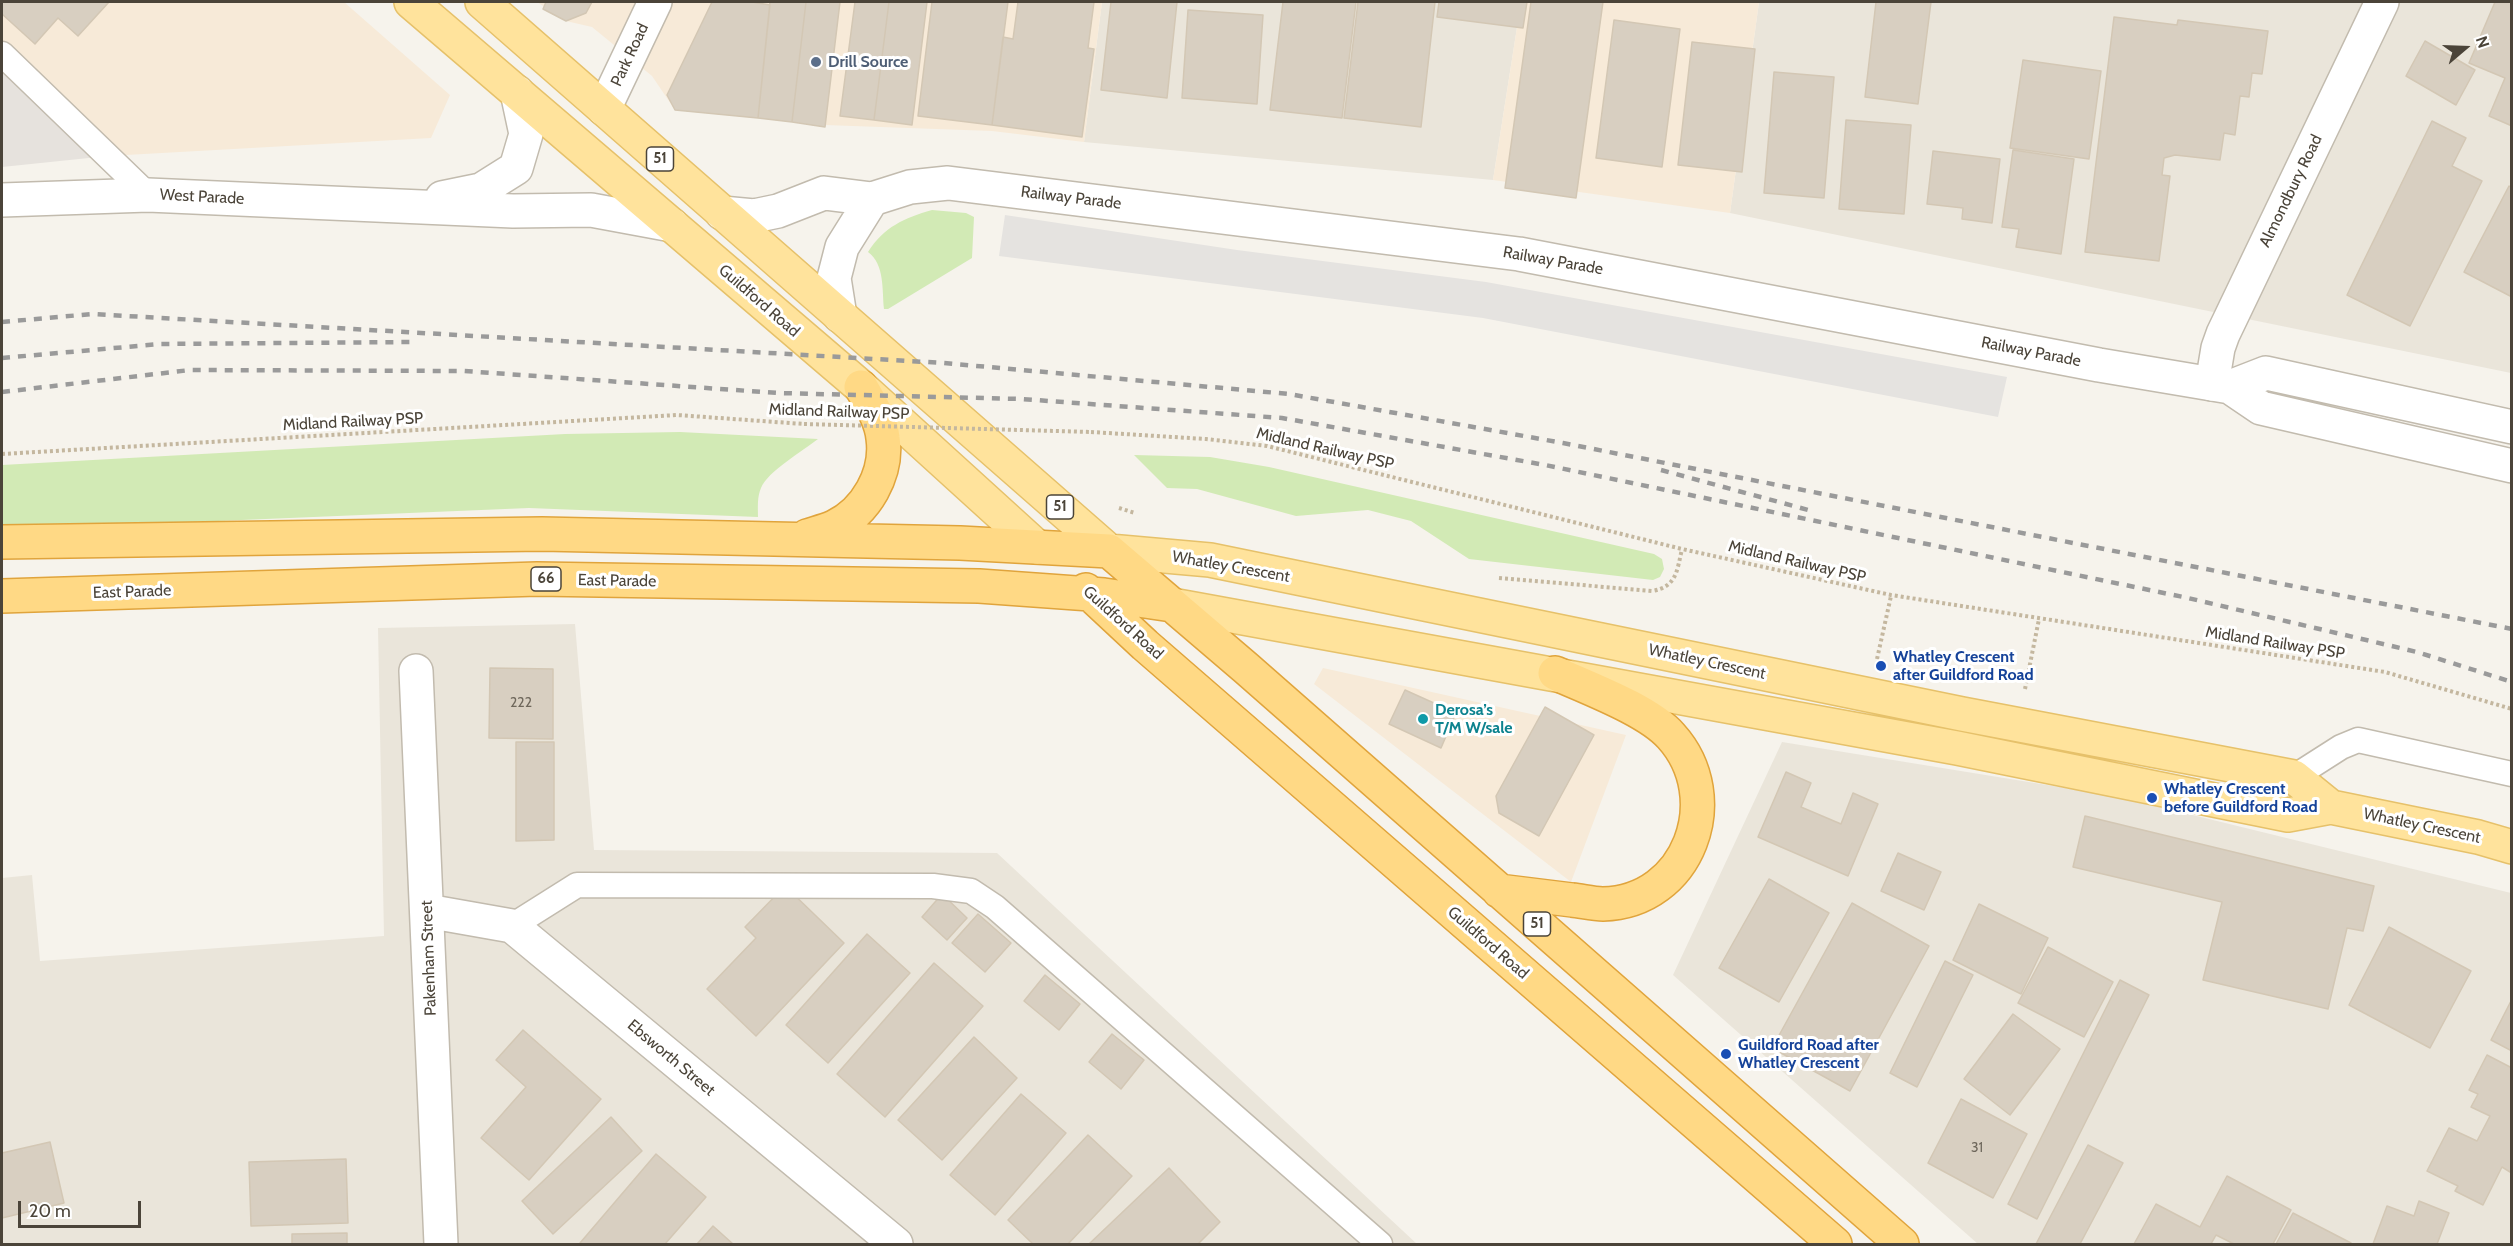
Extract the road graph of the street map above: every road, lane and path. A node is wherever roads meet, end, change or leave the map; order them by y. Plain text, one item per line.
1 (411, 2) edge
2 (482, 2) edge
3 (655, 2) edge
4 (2382, 2) edge
5 (2, 54) edge
6 (517, 92) junction
7 (604, 109) junction
8 (148, 195) junction
9 (872, 199) junction
10 (2, 200) edge
11 (402, 206) junction
12 (722, 213) junction
13 (672, 225) junction
14 (840, 316) junction
15 (2221, 386) junction
16 (861, 387) junction
17 (2511, 427) edge
18 (2, 454) edge
19 (2511, 466) edge
20 (1116, 507) dead end
21 (1137, 513) dead end
22 (797, 540) junction
23 (2, 542) edge
24 (1037, 547) junction
25 (1682, 549) junction
26 (1109, 551) junction
27 (1490, 577) dead end
28 (1090, 594) junction
29 (2, 596) edge
30 (1891, 596) junction
31 (1125, 598) joint
32 (1172, 605) junction
33 (2038, 619) junction
34 (1877, 660) dead end
35 (416, 671) dead end
36 (1555, 673) junction
37 (2511, 709) edge
38 (2018, 725) junction
39 (2511, 774) edge
40 (2294, 777) junction
41 (2331, 807) junction
42 (2511, 847) edge
43 (1499, 891) junction
44 (428, 911) junction
45 (512, 926) junction
46 (441, 1245) edge
47 (896, 1245) edge
48 (1380, 1245) edge
49 (1835, 1245) edge
50 (1902, 1245) edge

1 - 6 main road, Guildford Road / 51
2 - 7 main road, 51
3 - 7 street, Park Road
4 - 15 street, Almondbury Road
5 - 8 lane
6 - 11 street, West Parade
6 - 13 main road, Guildford Road / 51
7 - 12 main road, 51
8 - 10 street, West Parade
8 - 11 street, West Parade
9 - 12 street, Railway Parade
9 - 14 street
9 - 15 street, Railway Parade
11 - 13 street, West Parade
12 - 14 main road, 51
13 - 16 main road, Guildford Road / 51
14 - 26 main road, 51
15 - 17 street
15 - 19 street, Railway Parade
16 - 22 highway, 51
16 - 24 main road, Guildford Road / 51
18 - 25 path, Midland Railway PSP, bridge
20 - 21 path
22 - 23 highway
22 - 24 highway
24 - 26 highway, Whatley Crescent
24 - 28 highway, Guildford Road / 51
25 - 27 path
25 - 30 path, Midland Railway PSP
26 - 32 highway, 51
26 - 38 main road, Whatley Crescent
28 - 29 highway, East Parade / 66
28 - 31 highway, East Parade / 66
28 - 49 highway, Guildford Road / 51
30 - 33 path, Midland Railway PSP
30 - 34 path
31 - 32 highway, Whatley Crescent
32 - 36 main road, Whatley Crescent
32 - 43 highway, 51
33 - 37 path, Midland Railway PSP
33 - 38 path
35 - 44 street, Pakenham Street
36 - 41 main road, Whatley Crescent
36 - 43 highway
38 - 40 main road, Whatley Crescent
39 - 40 lane
40 - 41 main road, Whatley Crescent
41 - 42 main road, Whatley Crescent
43 - 50 highway, 51
44 - 45 street, Ebsworth Street
44 - 46 street, Pakenham Street
45 - 47 street, Ebsworth Street
45 - 48 lane

